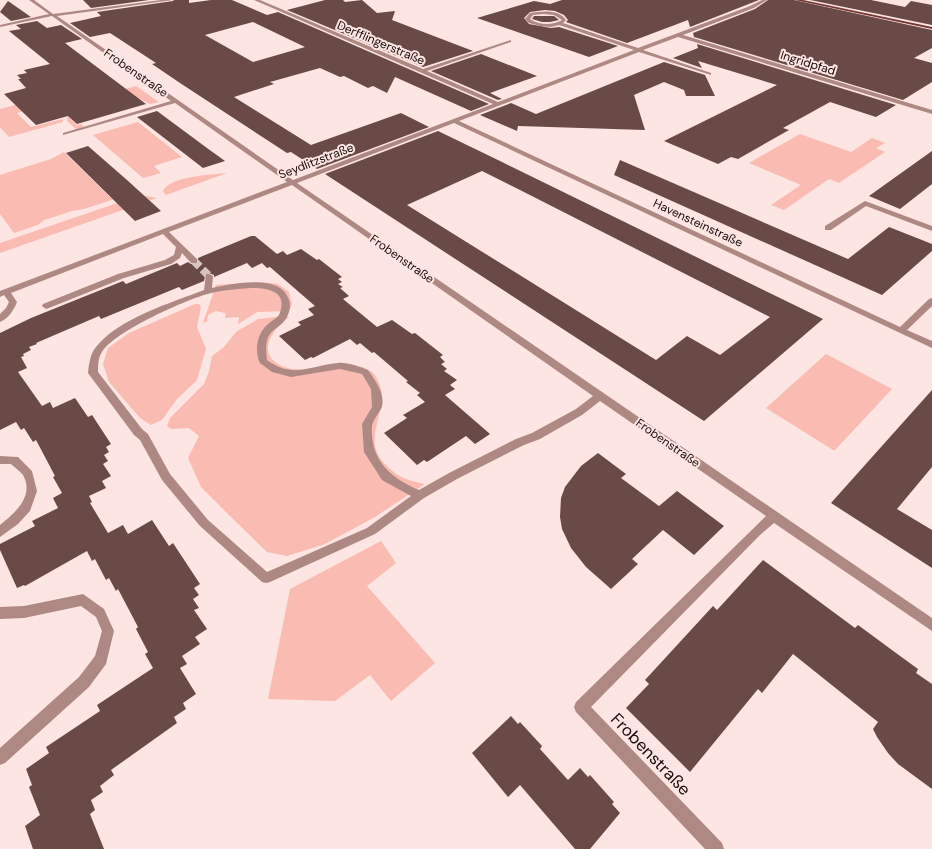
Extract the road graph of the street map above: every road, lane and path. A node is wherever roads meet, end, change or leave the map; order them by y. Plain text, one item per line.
1 (31, 0) edge
2 (171, 0) edge
3 (256, 0) edge
4 (765, 0) edge
5 (798, 0) edge
6 (52, 15) junction
7 (560, 23) junction
8 (0, 26) edge
9 (932, 28) edge
10 (678, 35) junction
11 (509, 41) dead end
12 (640, 50) junction
13 (431, 64) dead end
14 (420, 70) junction
15 (408, 72) dead end
16 (704, 76) dead end
17 (176, 101) junction
18 (499, 104) junction
19 (932, 112) edge
20 (455, 121) junction
21 (65, 134) dead end
22 (294, 183) junction
23 (828, 228) dead end
24 (932, 230) edge
25 (165, 232) junction
26 (180, 247) junction
27 (194, 261) tunnel mouth
28 (209, 276) dead end
29 (208, 291) junction
30 (3, 293) edge
31 (932, 301) edge
32 (46, 306) dead end
33 (0, 319) edge
34 (902, 330) junction
35 (932, 345) edge
36 (600, 396) junction
37 (0, 460) edge
38 (420, 495) junction
39 (774, 516) junction
40 (0, 532) edge
41 (0, 613) edge
42 (932, 625) edge
43 (0, 758) edge
44 (716, 849) edge

1 - 6 street, Frobenstraße
2 - 6 street
3 - 14 street, Derfflingerstraße
4 - 10 street, Seydlitzstraße
5 - 9 main road
6 - 8 street
6 - 17 street, Frobenstraße
7 - 7 street
7 - 12 street
10 - 12 street, Seydlitzstraße
10 - 19 street, Ingridpfad
11 - 14 street
12 - 16 street
12 - 18 street, Seydlitzstraße
13 - 14 street
14 - 15 street
14 - 18 street, Derfflingerstraße
17 - 21 street
17 - 22 street, Frobenstraße
18 - 20 street, Seydlitzstraße
20 - 22 street, Seydlitzstraße
20 - 34 street, Havensteinstraße
22 - 25 street, Seydlitzstraße
22 - 36 street, Frobenstraße
23 - 24 street
25 - 26 street
25 - 30 street, Seydlitzstraße
26 - 27 street
26 - 32 street
28 - 29 street
29 - 38 street
29 - 38 street
30 - 33 street
31 - 34 street
34 - 35 street, Havensteinstraße
36 - 38 street
36 - 39 street, Frobenstraße
37 - 40 street
39 - 42 street, Frobenstraße
39 - 44 street, Frobenstraße
41 - 43 street

